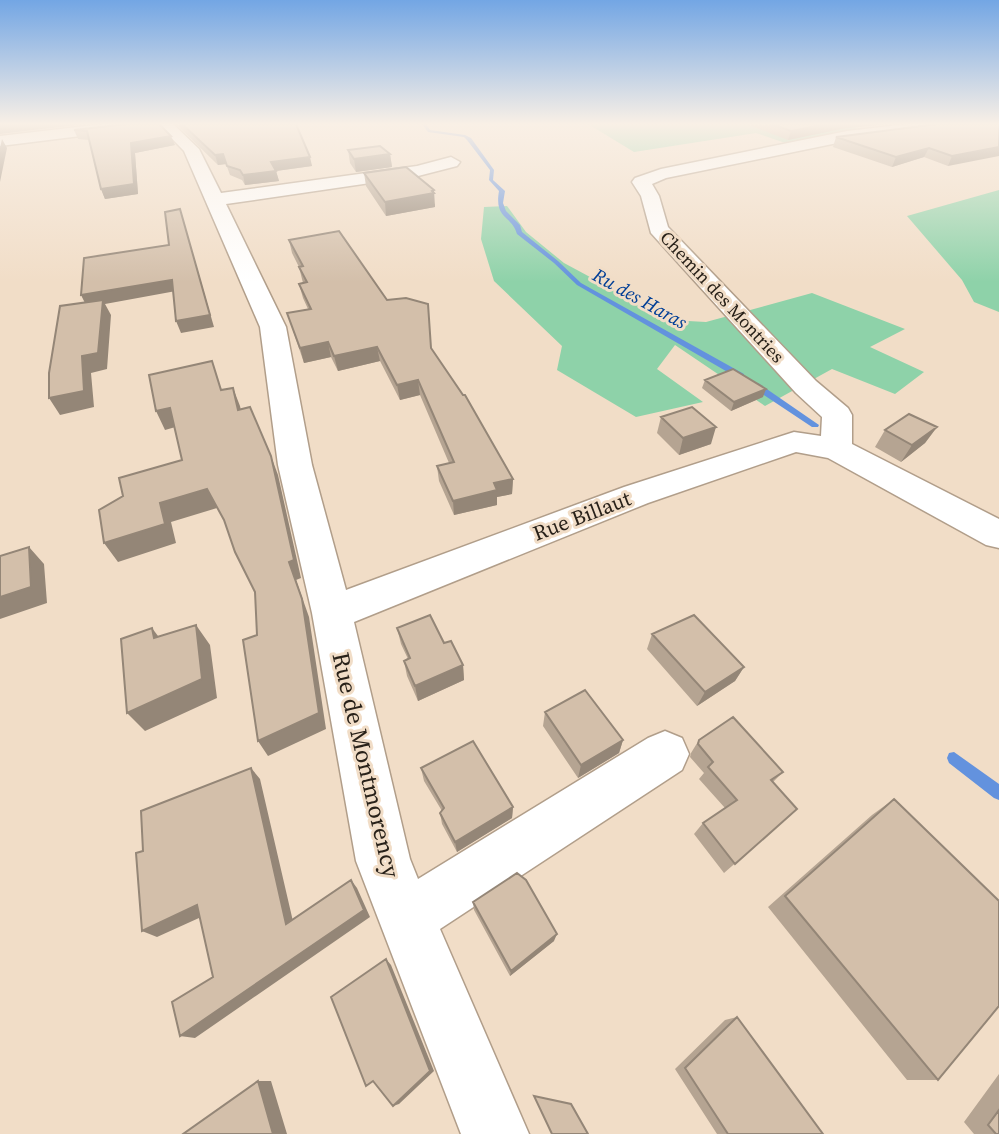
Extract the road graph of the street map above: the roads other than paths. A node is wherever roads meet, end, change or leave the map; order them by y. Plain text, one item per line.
1 (204, 177) edge
2 (373, 177) edge
3 (653, 177) edge
4 (214, 200) junction
5 (836, 449) junction
6 (999, 535) edge
7 (332, 613) junction
8 (665, 754) dead end
9 (407, 918) junction
10 (495, 1134) edge

1 - 4 street, Rue de Montmorency
2 - 4 street
3 - 5 street, Chemin des Montries
4 - 7 street, Rue de Montmorency
5 - 6 street, Rue Billaut
5 - 7 street, Rue Billaut
7 - 9 street, Rue de Montmorency
8 - 9 street
9 - 10 street, Rue de Montmorency

